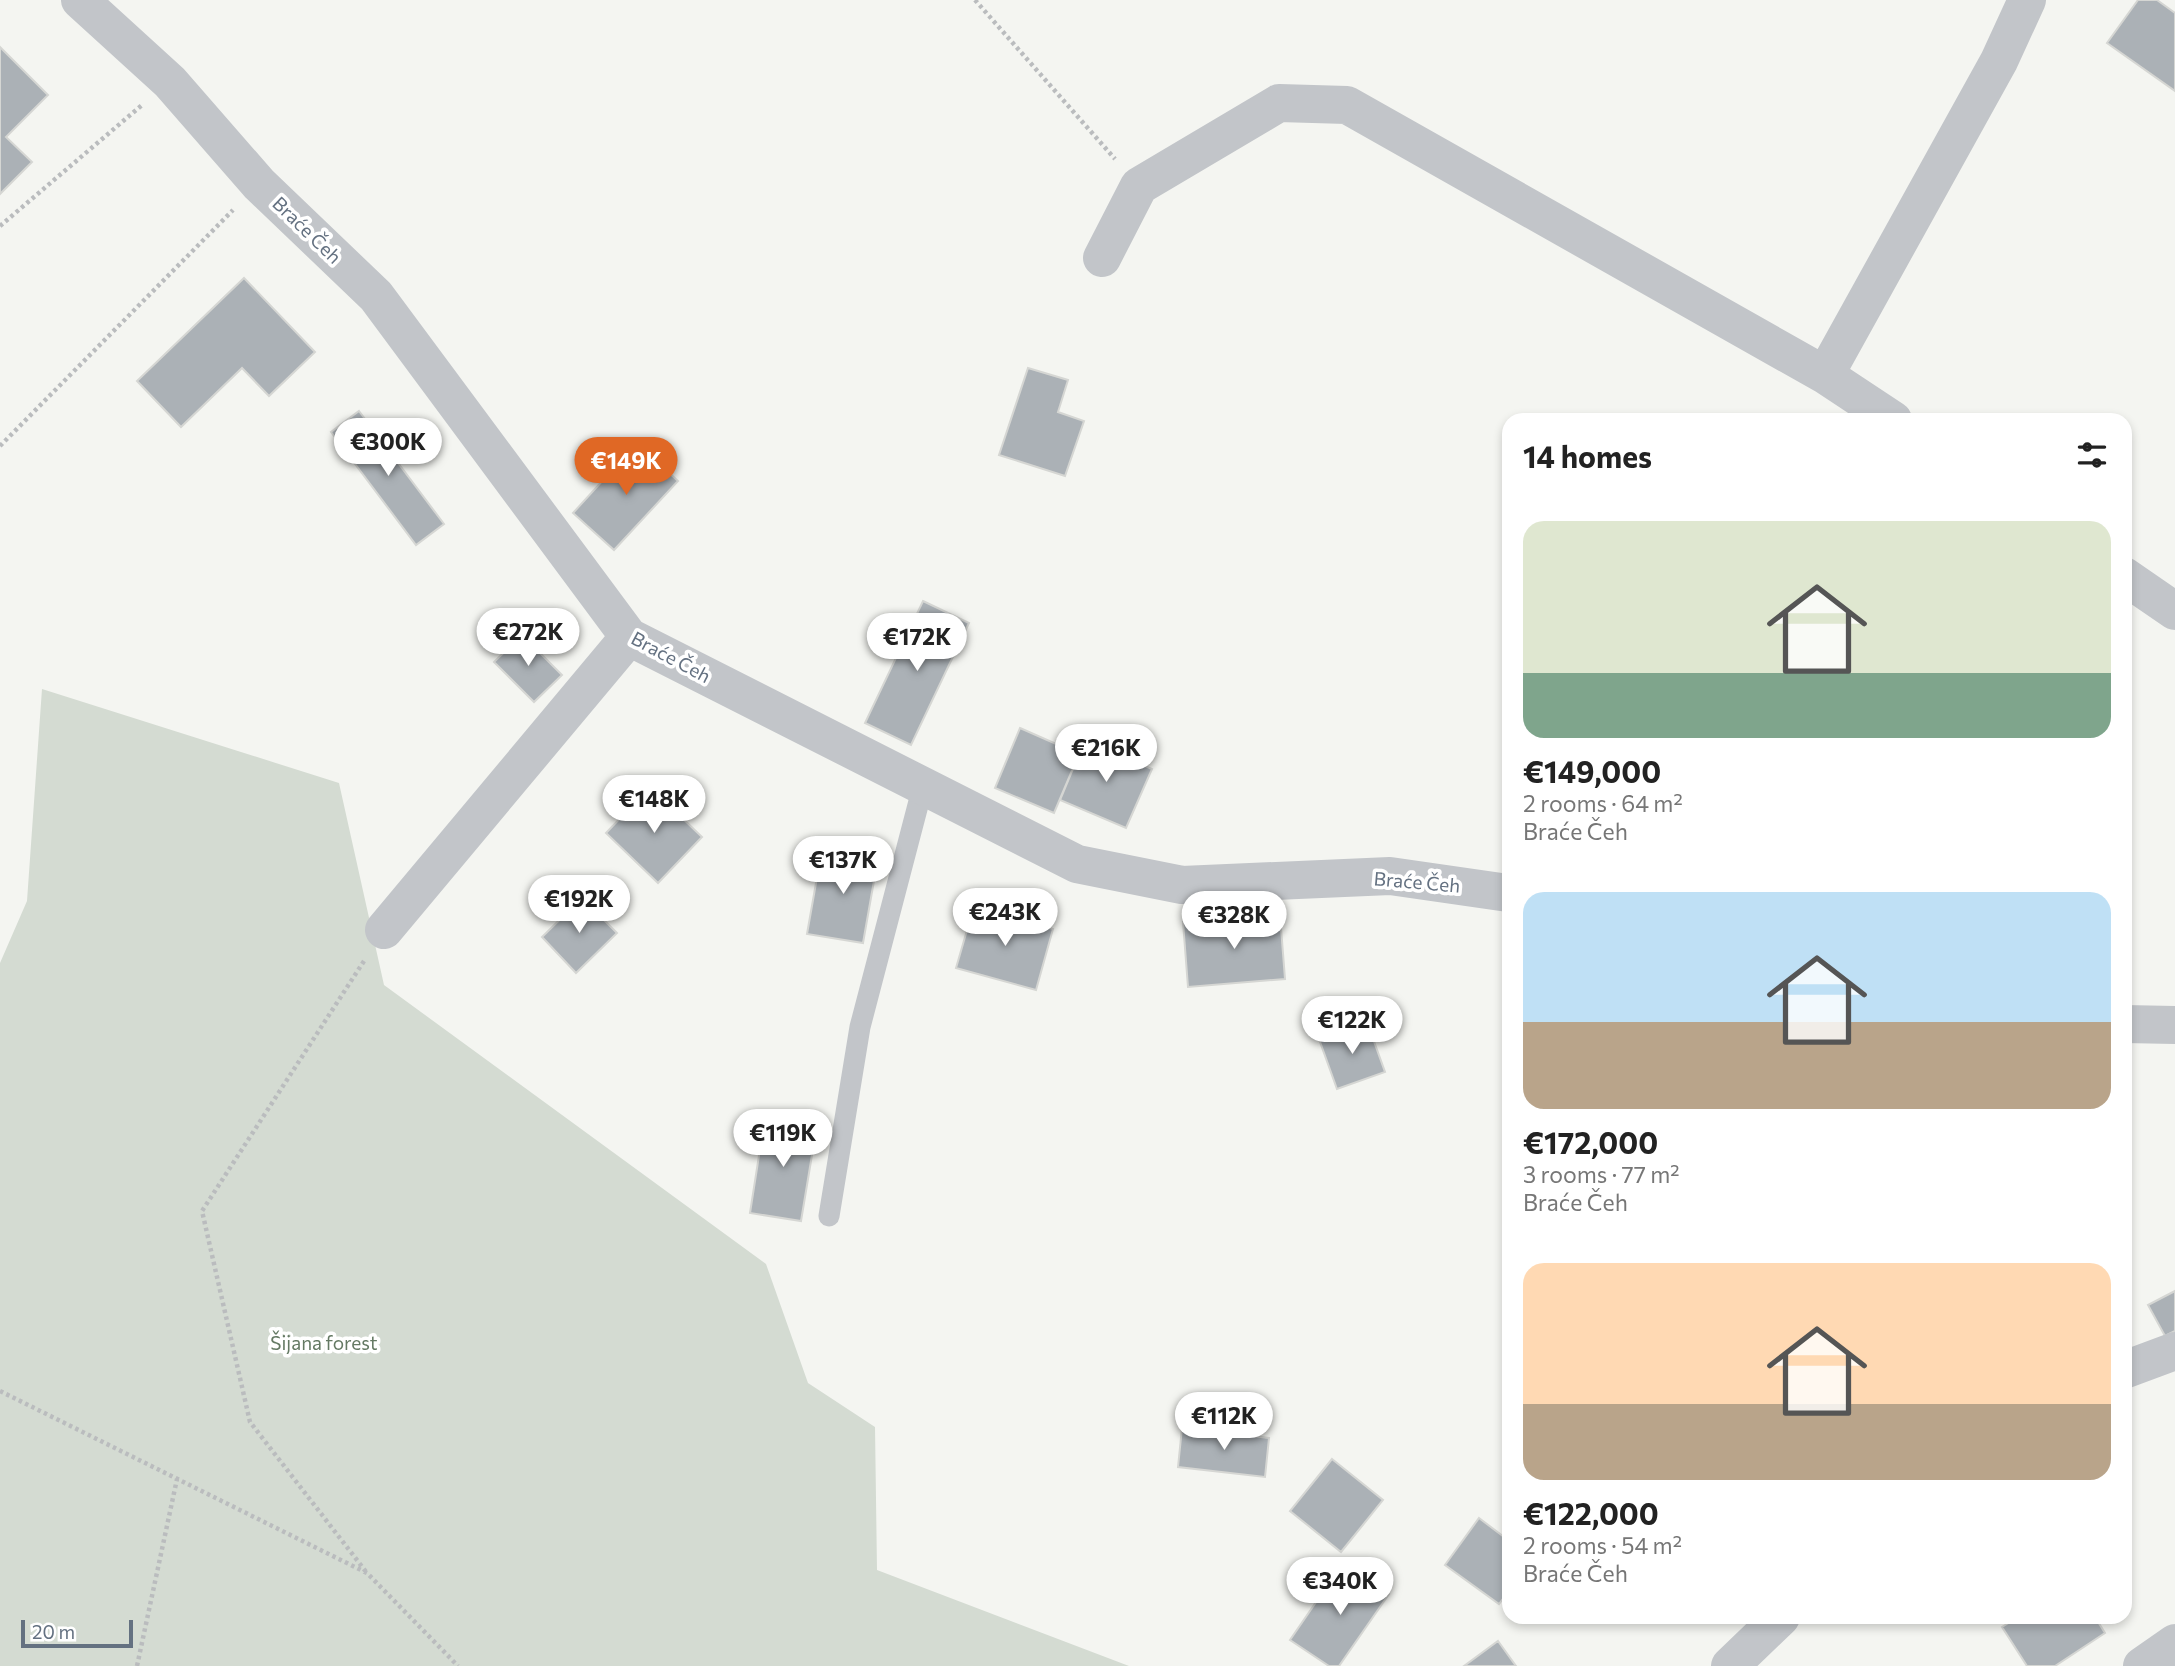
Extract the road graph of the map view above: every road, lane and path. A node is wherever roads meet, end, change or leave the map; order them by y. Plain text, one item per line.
1 (80, 0) edge
2 (975, 0) edge
3 (2027, 0) edge
4 (170, 82) junction
5 (259, 184) junction
6 (1139, 186) junction
7 (0, 226) edge
8 (1102, 258) dead end
9 (1825, 375) junction
10 (1882, 413) edge
11 (0, 446) edge
12 (2132, 581) edge
13 (2175, 611) edge
14 (629, 637) junction
15 (923, 786) junction
16 (1502, 892) edge
17 (384, 930) joint
18 (2132, 1024) edge
19 (2175, 1025) edge
20 (829, 1216) dead end
21 (2175, 1351) edge
22 (2132, 1367) edge
23 (0, 1391) edge
24 (177, 1479) junction
25 (366, 1573) junction
26 (1774, 1624) edge
27 (2175, 1643) edge
28 (137, 1666) edge
29 (458, 1666) edge
30 (1730, 1666) edge
31 (2142, 1666) edge

1 - 4 street, Braće Čeh
2 - 6 path
3 - 9 street
4 - 5 street, Braće Čeh
4 - 7 path
5 - 11 path
5 - 14 street, Braće Čeh
6 - 8 street
6 - 9 street
9 - 10 street
12 - 13 street
14 - 15 street, Braće Čeh
14 - 17 street
15 - 16 street, Braće Čeh
15 - 20 lane
17 - 25 path
18 - 19 street
21 - 22 street
23 - 24 path
24 - 25 path
24 - 28 path
25 - 29 path
26 - 30 street
27 - 31 street

